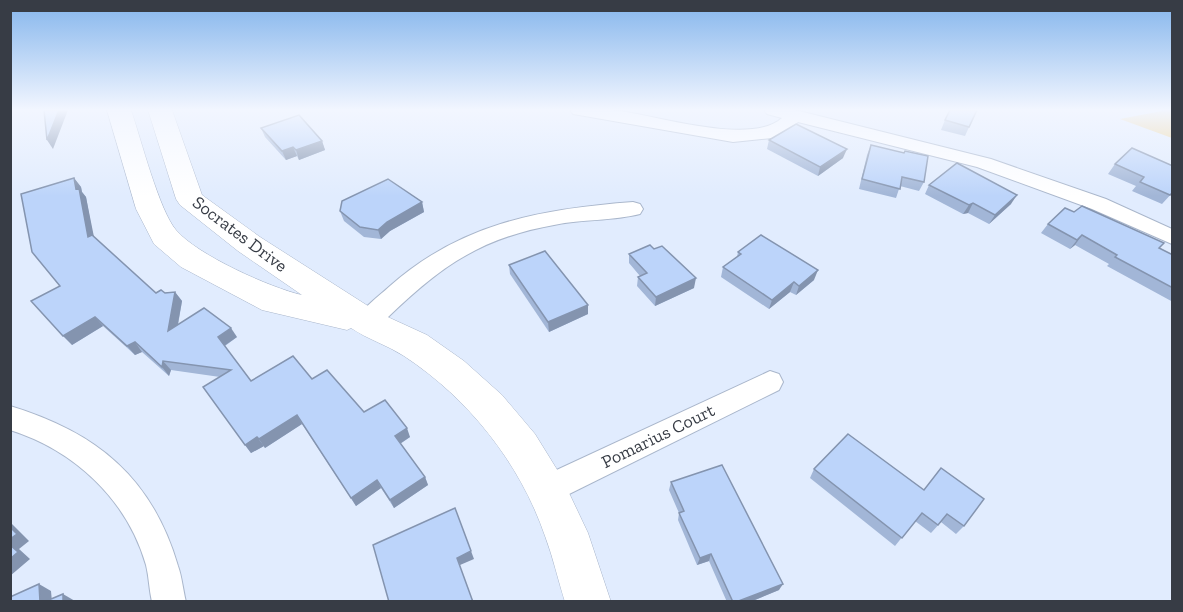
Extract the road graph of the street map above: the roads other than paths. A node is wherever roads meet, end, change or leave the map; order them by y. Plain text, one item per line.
1 (127, 139) edge
2 (169, 139) edge
3 (885, 139) edge
4 (633, 209) dead end
5 (1173, 237) edge
6 (367, 322) junction
7 (770, 382) dead end
8 (10, 418) edge
9 (546, 490) junction
10 (169, 602) edge
11 (588, 602) edge

1 - 6 street, Socrates Drive
2 - 6 street, Socrates Drive
3 - 5 street
4 - 6 street
6 - 9 street, Socrates Drive
7 - 9 street, Pomarius Court
8 - 10 street
9 - 11 street, Socrates Drive

